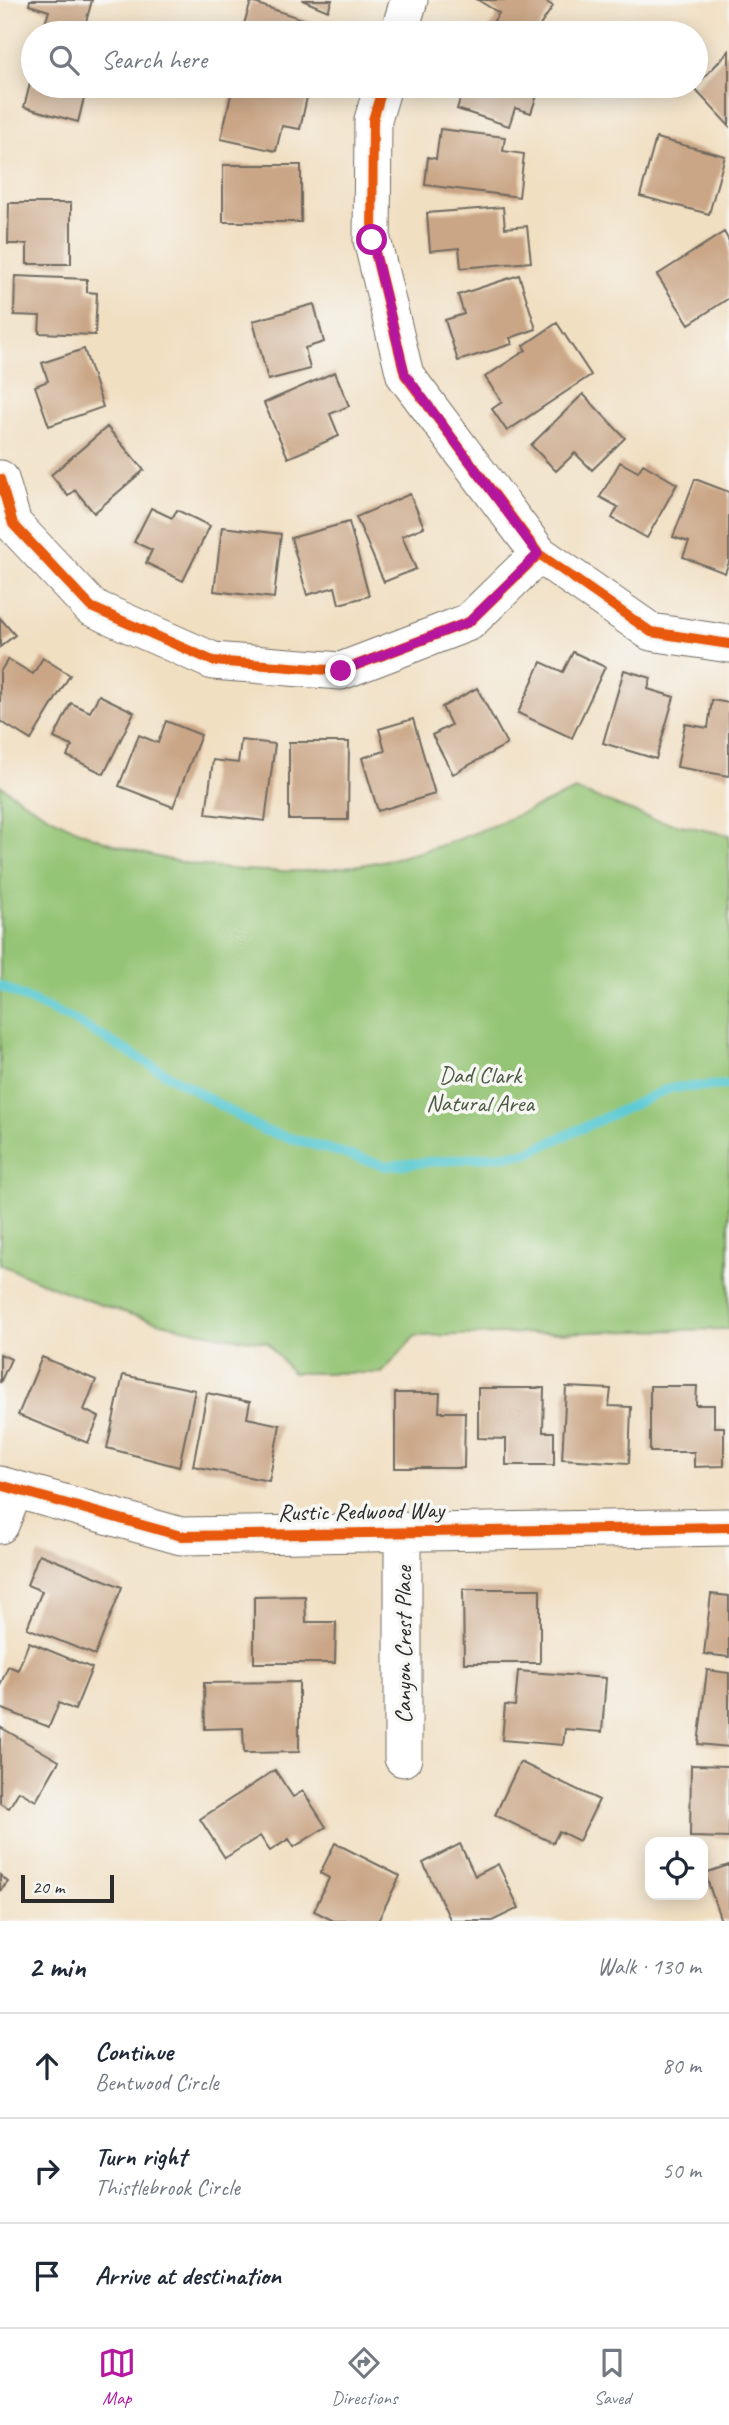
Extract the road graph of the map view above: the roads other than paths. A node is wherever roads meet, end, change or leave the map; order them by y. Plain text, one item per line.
1 (409, 0) edge
2 (403, 21) edge
3 (379, 98) edge
4 (0, 479) edge
5 (538, 554) junction
6 (729, 644) edge
7 (7, 1488) edge
8 (0, 1525) edge
9 (729, 1527) edge
10 (403, 1531) junction
11 (403, 1758) dead end

1 - 2 street
3 - 5 street
4 - 5 street
5 - 6 street
7 - 8 street
7 - 10 street, Rustic Redwood Way
9 - 10 street, Rustic Redwood Way
10 - 11 street, Canyon Crest Place

